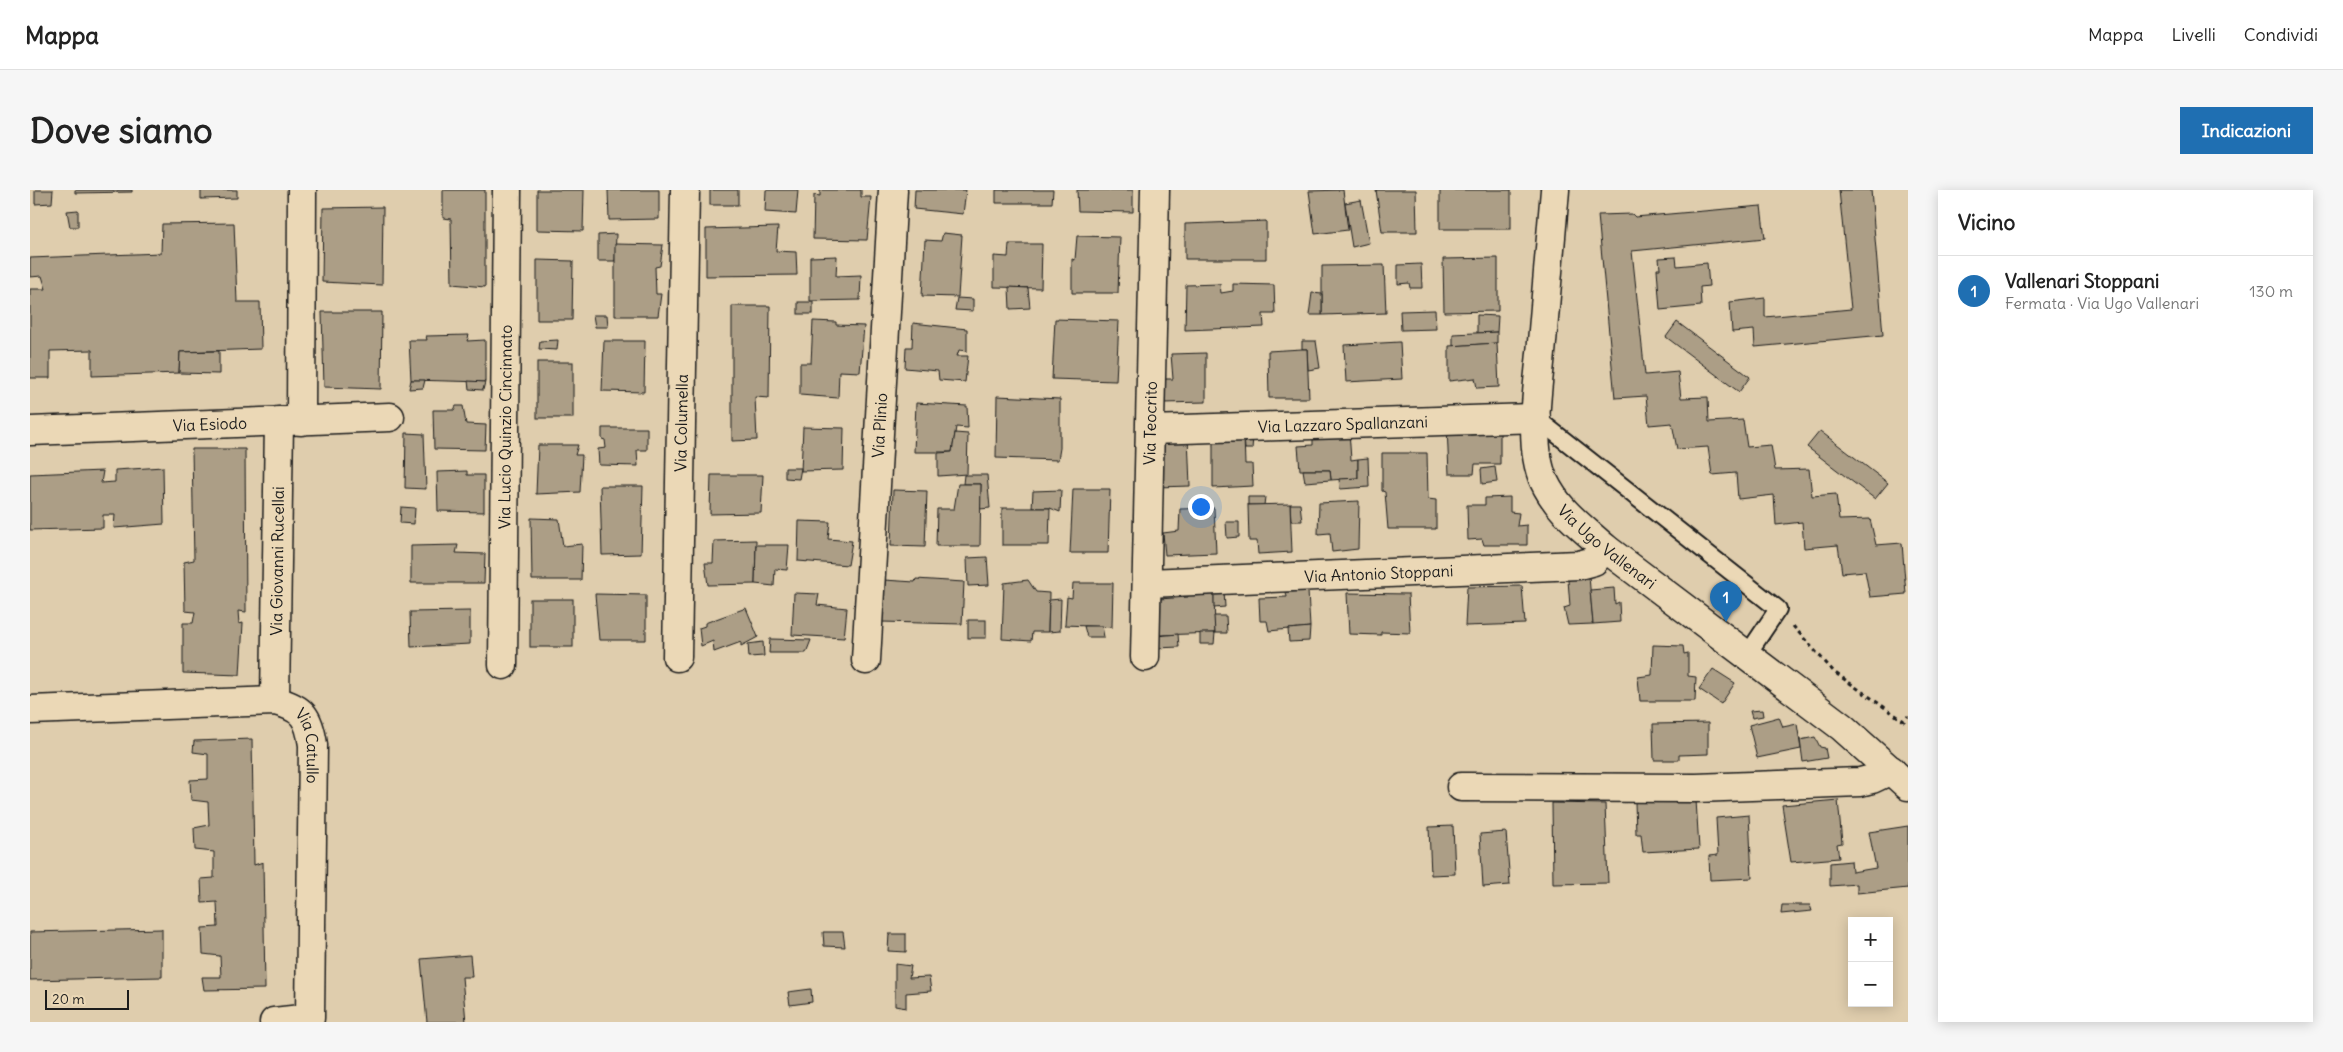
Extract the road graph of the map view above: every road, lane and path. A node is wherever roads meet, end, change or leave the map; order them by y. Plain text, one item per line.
1 (302, 190) edge
2 (506, 190) edge
3 (684, 190) edge
4 (893, 190) edge
5 (1155, 190) edge
6 (1555, 190) edge
7 (390, 417) dead end
8 (1536, 418) junction
9 (290, 421) junction
10 (1151, 430) junction
11 (30, 431) edge
12 (1605, 548) junction
13 (1148, 583) junction
14 (1778, 609) junction
15 (1747, 655) junction
16 (677, 657) dead end
17 (1145, 657) dead end
18 (866, 660) dead end
19 (503, 665) dead end
20 (275, 702) junction
21 (30, 710) edge
22 (1908, 716) edge
23 (1904, 721) junction
24 (1908, 724) edge
25 (1900, 778) edge
26 (1461, 787) dead end
27 (274, 1022) edge

1 - 9 street, Via Giovanni Rucellai
2 - 19 street, Via Lucio Quinzio Cincinnato
3 - 16 street, Via Columella
4 - 18 street, Via Plinio
5 - 10 street, Via Teocrito
6 - 8 street, Via Ugo Vallenari
7 - 9 street, Via Esiodo
8 - 10 street, Via Lazzaro Spallanzani
8 - 12 street, Via Ugo Vallenari
8 - 14 lane
9 - 11 street, Via Esiodo
9 - 20 street, Via Giovanni Rucellai
10 - 13 street, Via Teocrito
12 - 13 street, Via Antonio Stoppani
12 - 15 street, Via Ugo Vallenari
13 - 17 street, Via Teocrito
14 - 15 lane
14 - 23 path
15 - 25 street, Via Ugo Vallenari
20 - 21 street, Via Catullo
20 - 27 street, Via Catullo
22 - 23 path
23 - 24 path
25 - 26 street

